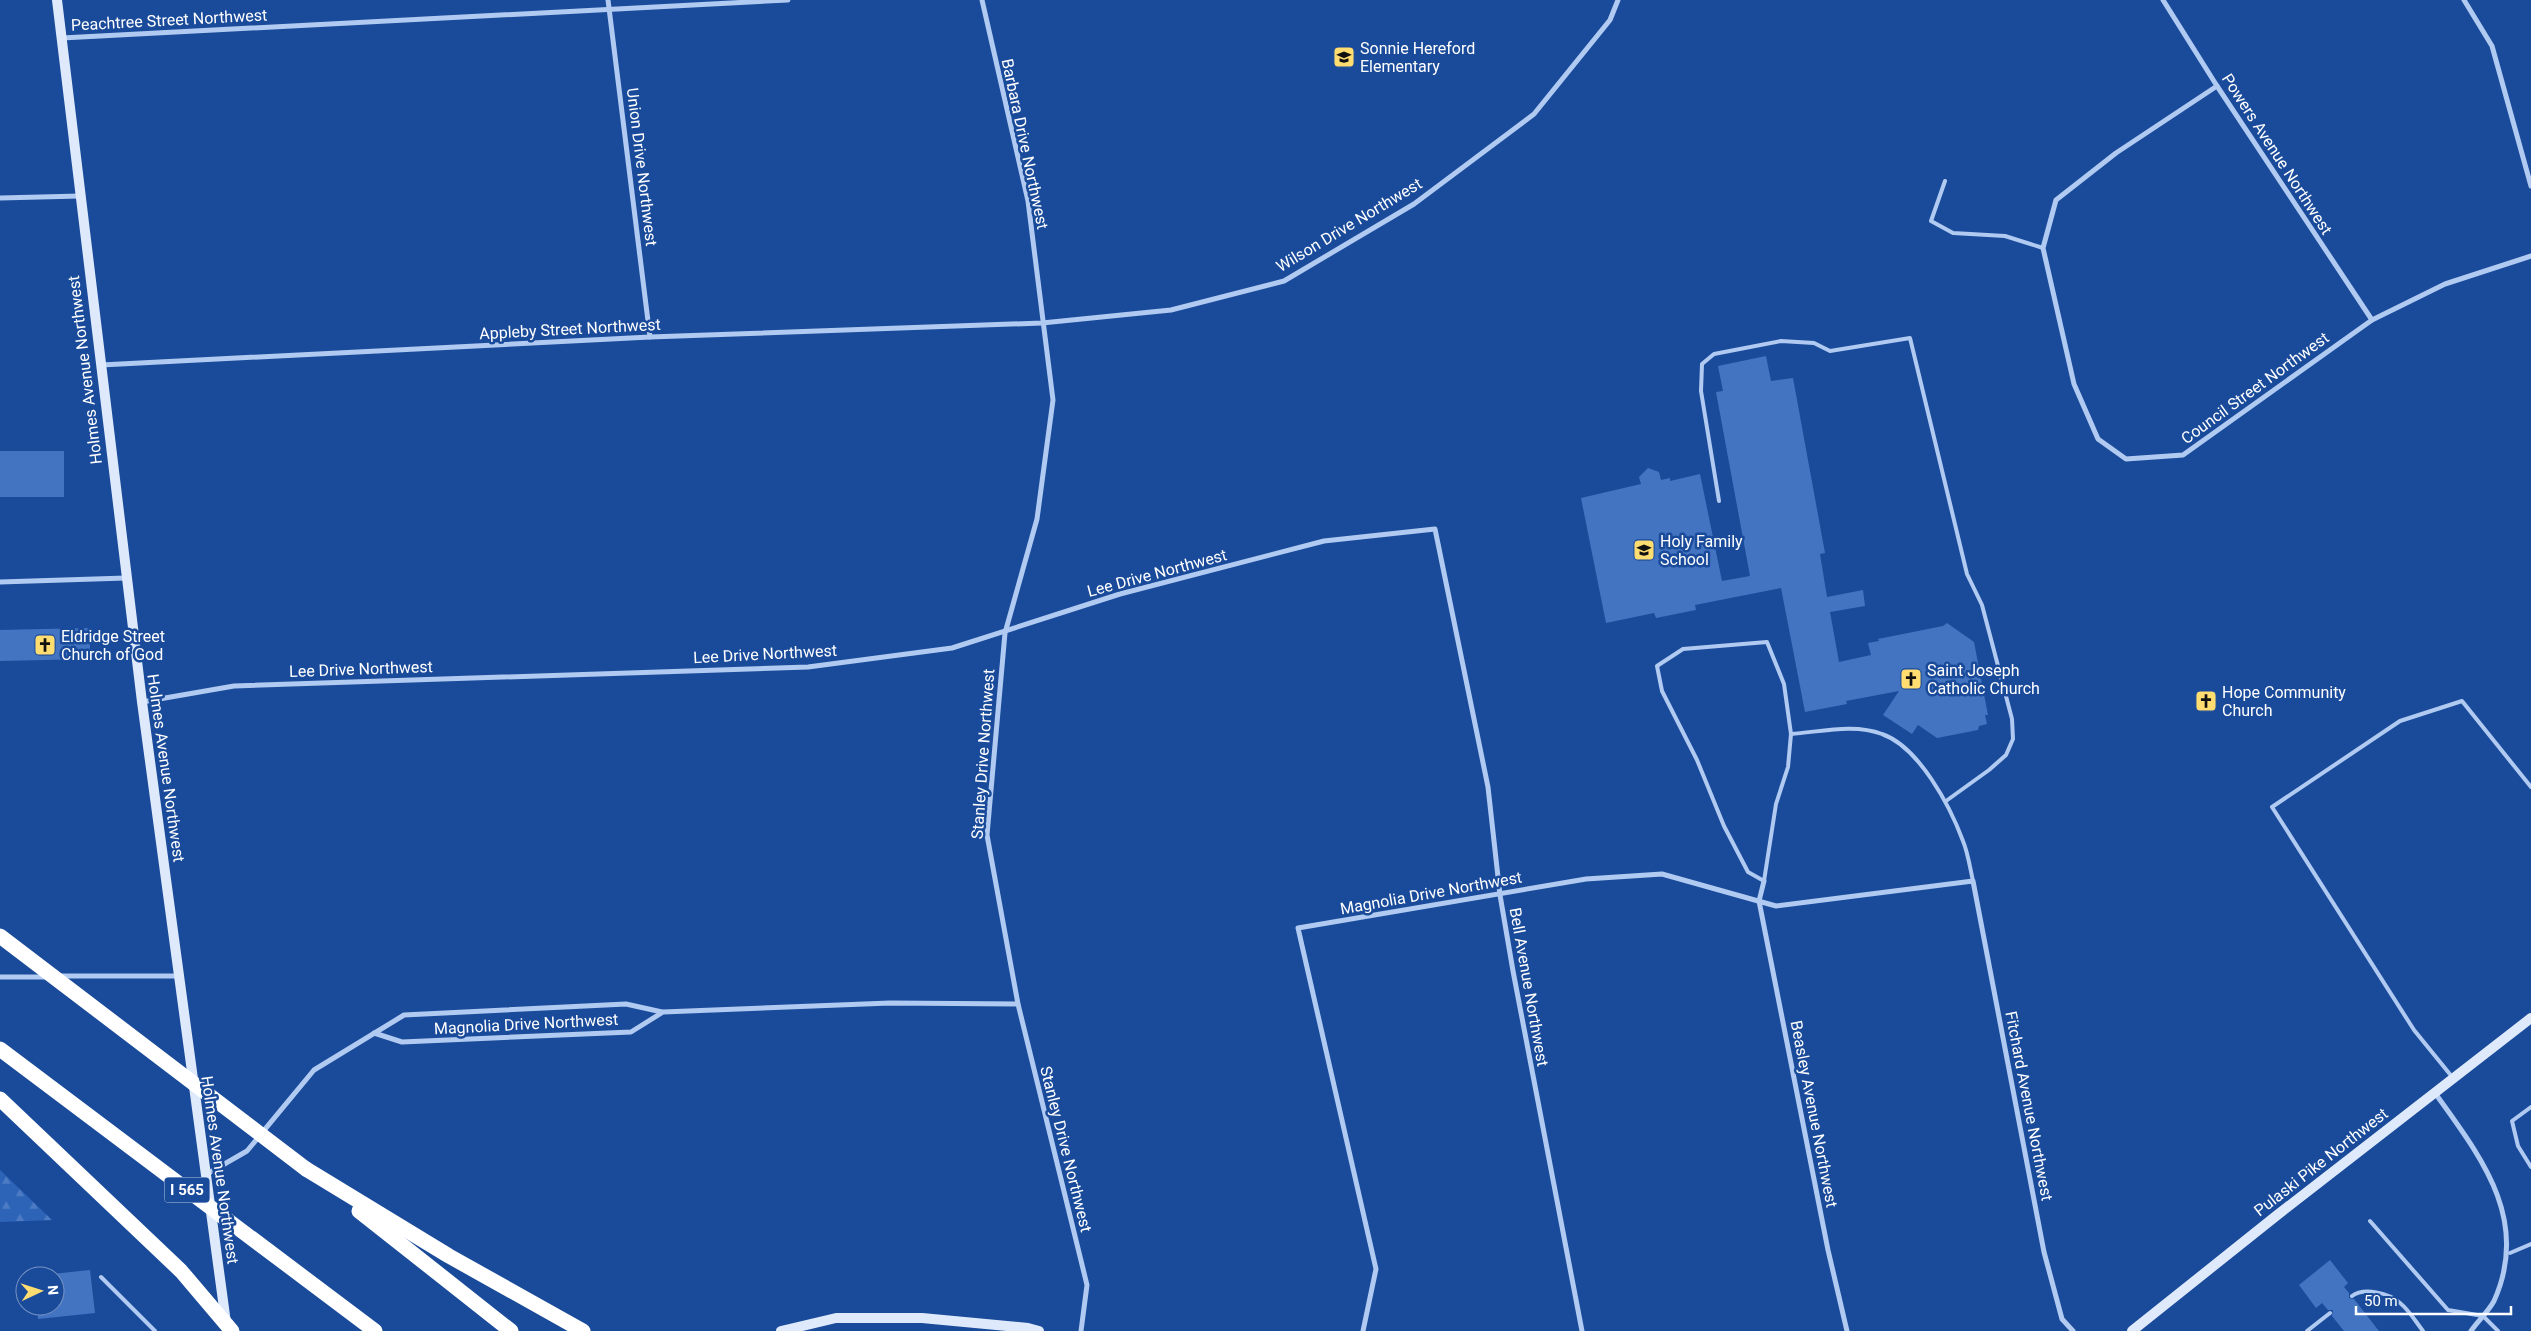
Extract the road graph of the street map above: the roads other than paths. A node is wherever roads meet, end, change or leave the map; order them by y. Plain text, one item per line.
1 (57, 0) edge
2 (608, 0) edge
3 (788, 0) edge
4 (982, 0) edge
5 (1618, 0) edge
6 (2163, 0) edge
7 (2464, 0) edge
8 (609, 8) junction
9 (62, 38) junction
10 (2217, 86) junction
11 (1945, 181) dead end
12 (2531, 186) edge
13 (80, 196) junction
14 (0, 198) edge
15 (2043, 248) junction
16 (2531, 256) edge
17 (2372, 320) junction
18 (1042, 323) junction
19 (650, 337) junction
20 (99, 365) junction
21 (1719, 501) dead end
22 (1435, 530) joint
23 (126, 578) junction
24 (0, 582) edge
25 (1005, 633) junction
26 (142, 702) junction
27 (1791, 734) junction
28 (2531, 788) edge
29 (1946, 801) junction
30 (1764, 881) junction
31 (1973, 881) junction
32 (1500, 894) junction
33 (1759, 901) junction
34 (0, 936) edge
35 (178, 976) junction
36 (0, 977) edge
37 (1018, 1004) junction
38 (663, 1012) junction
39 (2531, 1018) edge
40 (374, 1033) junction
41 (0, 1049) edge
42 (2454, 1078) junction
43 (2435, 1093) junction
44 (0, 1099) edge
45 (2531, 1107) edge
46 (2531, 1167) edge
47 (306, 1169) junction
48 (205, 1175) junction
49 (2370, 1221) dead end
50 (2531, 1244) edge
51 (2510, 1254) junction
52 (101, 1277) dead end
53 (2352, 1296) dead end
54 (2330, 1313) dead end
55 (2482, 1316) junction
56 (155, 1331) edge
57 (227, 1331) edge
58 (232, 1331) edge
59 (375, 1331) edge
60 (511, 1331) edge
61 (583, 1331) edge
62 (781, 1331) edge
63 (1039, 1331) edge
64 (1081, 1331) edge
65 (1362, 1331) edge
66 (1582, 1331) edge
67 (1847, 1331) edge
68 (2074, 1331) edge
69 (2132, 1331) edge
70 (2308, 1331) edge
71 (2423, 1331) edge
72 (2470, 1331) edge
73 (2498, 1331) edge

1 - 9 main road, Holmes Avenue Northwest
2 - 8 street, Union Drive Northwest
3 - 8 street, Peachtree Street Northwest
4 - 18 street, Barbara Drive Northwest
5 - 18 street, Wilson Drive Northwest
6 - 10 street, Powers Avenue Northwest
7 - 12 street
8 - 9 street, Peachtree Street Northwest
8 - 19 street, Union Drive Northwest
9 - 13 main road, Holmes Avenue Northwest
10 - 15 street, Council Street Northwest
10 - 17 street, Powers Avenue Northwest
11 - 15 lane
13 - 14 street
13 - 20 main road, Holmes Avenue Northwest
15 - 17 street, Council Street Northwest
16 - 17 street, Council Street Northwest
18 - 19 street, Appleby Street Northwest
18 - 25 street, Stanley Drive Northwest
19 - 20 street, Appleby Street Northwest
20 - 23 main road, Holmes Avenue Northwest
21 - 29 lane
22 - 25 street, Lee Drive Northwest
22 - 32 street, Bell Avenue Northwest
23 - 24 street
23 - 26 main road, Holmes Avenue Northwest
25 - 26 street, Lee Drive Northwest
25 - 37 street, Stanley Drive Northwest
26 - 35 main road, Holmes Avenue Northwest
27 - 29 lane
27 - 30 lane
27 - 30 lane
28 - 42 lane
29 - 31 lane
30 - 33 street
31 - 33 street, Magnolia Drive Northwest
31 - 68 street, Fitchard Avenue Northwest
32 - 33 street, Magnolia Drive Northwest
32 - 65 street, Magnolia Drive Northwest
32 - 66 street, Bell Avenue Northwest
33 - 67 street, Beasley Avenue Northwest
34 - 47 highway, bridge
35 - 36 street
35 - 48 main road, Holmes Avenue Northwest
37 - 38 street, Magnolia Drive Northwest
37 - 64 street, Stanley Drive Northwest
38 - 40 street
38 - 40 street, Magnolia Drive Northwest
39 - 42 main road, Pulaski Pike Northwest
40 - 48 street
41 - 59 highway, I 565, bridge
42 - 43 main road, Pulaski Pike Northwest
43 - 51 street
43 - 69 main road, Pulaski Pike Northwest
44 - 58 highway, bridge
45 - 46 lane
47 - 60 highway
47 - 61 highway
48 - 57 main road, Holmes Avenue Northwest
49 - 55 lane
50 - 51 lane
51 - 55 street
52 - 56 lane
53 - 71 lane
54 - 70 lane
55 - 72 street
55 - 73 lane
62 - 63 main road

